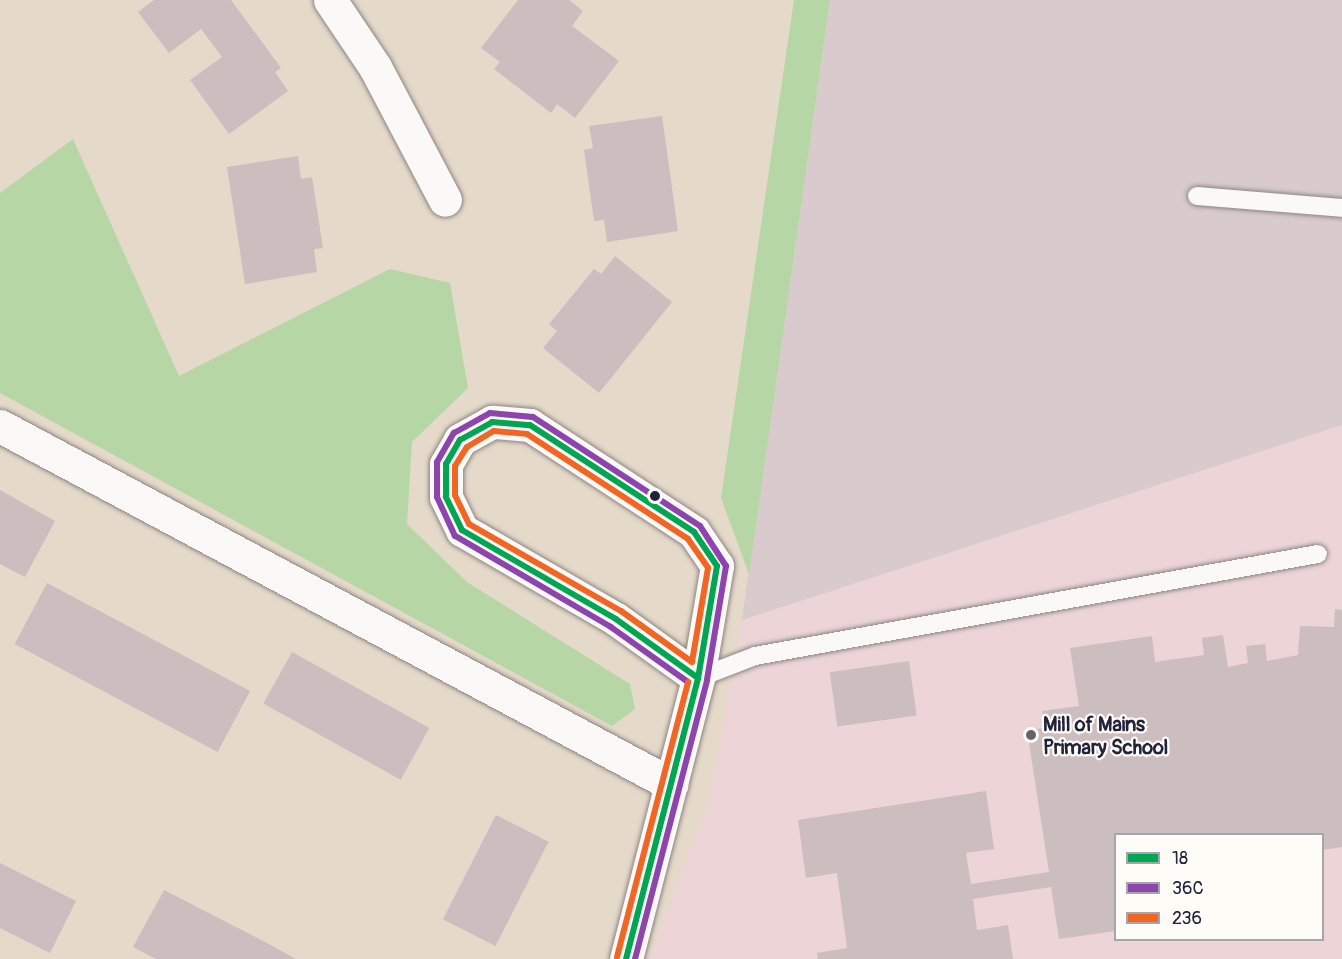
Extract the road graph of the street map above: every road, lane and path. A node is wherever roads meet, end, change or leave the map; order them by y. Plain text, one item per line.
1 (330, 0) edge
2 (1197, 196) dead end
3 (445, 200) dead end
4 (1342, 208) edge
5 (0, 426) edge
6 (1318, 554) dead end
7 (698, 678) junction
8 (671, 784) junction
9 (626, 959) edge

1 - 3 street
2 - 4 lane
5 - 8 street
6 - 7 lane
7 - 7 street
7 - 8 street
8 - 9 street

